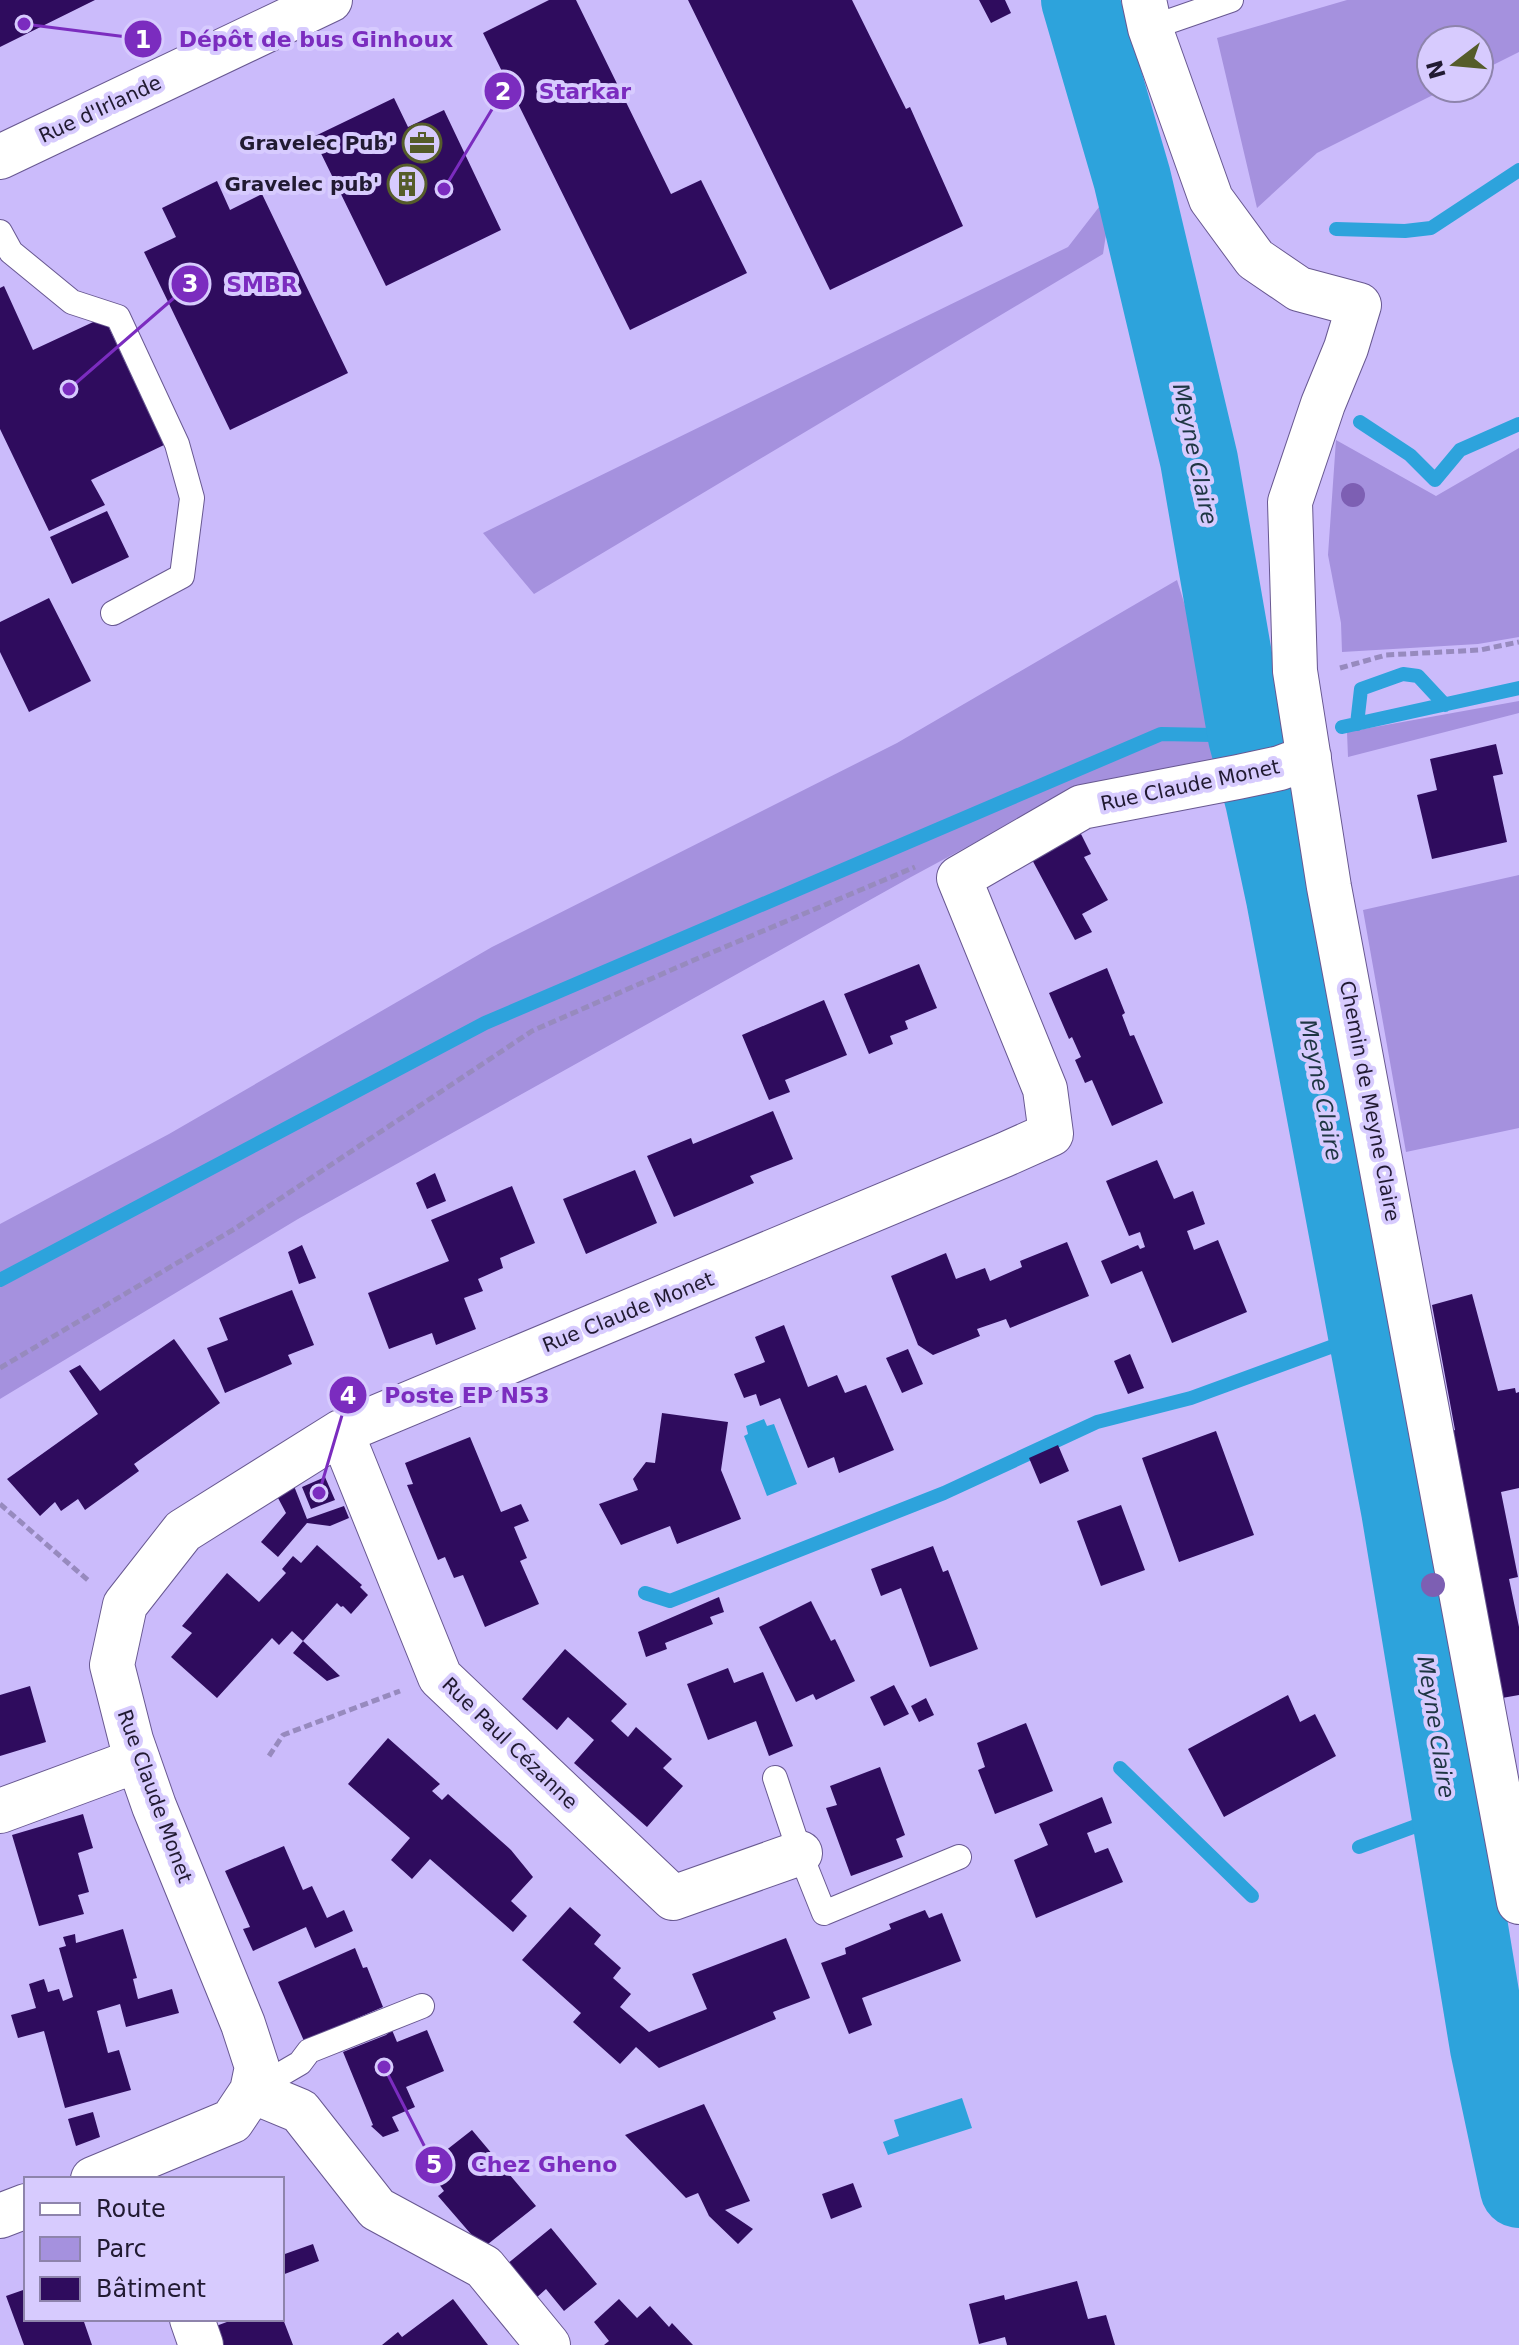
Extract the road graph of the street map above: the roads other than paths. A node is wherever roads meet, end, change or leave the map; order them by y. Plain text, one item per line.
1 (330, 0) edge
2 (1231, 0) edge
3 (1147, 14) edge
4 (0, 157) edge
5 (4, 247) edge
6 (113, 613) dead end
7 (1294, 762) junction
8 (341, 1432) junction
9 (138, 1760) junction
10 (775, 1778) dead end
11 (0, 1811) edge
12 (800, 1853) junction
13 (959, 1857) dead end
14 (1519, 1902) edge
15 (422, 2006) dead end
16 (252, 2091) junction
17 (140, 2170) edge
18 (103, 2177) edge
19 (24, 2207) edge
20 (0, 2216) edge
21 (193, 2321) edge
22 (201, 2345) edge
23 (548, 2345) edge

1 - 4 street, Rue d'Irlande
2 - 3 lane
3 - 7 street, Chemin de Meyne Claire
5 - 6 lane
7 - 8 street, Rue Claude Monet
7 - 14 street, Chemin de Meyne Claire
8 - 9 street, Rue Claude Monet
8 - 12 street, Rue Paul Cézanne
9 - 11 street
9 - 16 street, Rue Claude Monet
10 - 12 lane
12 - 13 lane
15 - 16 lane
16 - 17 street
16 - 23 street
17 - 18 street
19 - 20 street
21 - 22 street

